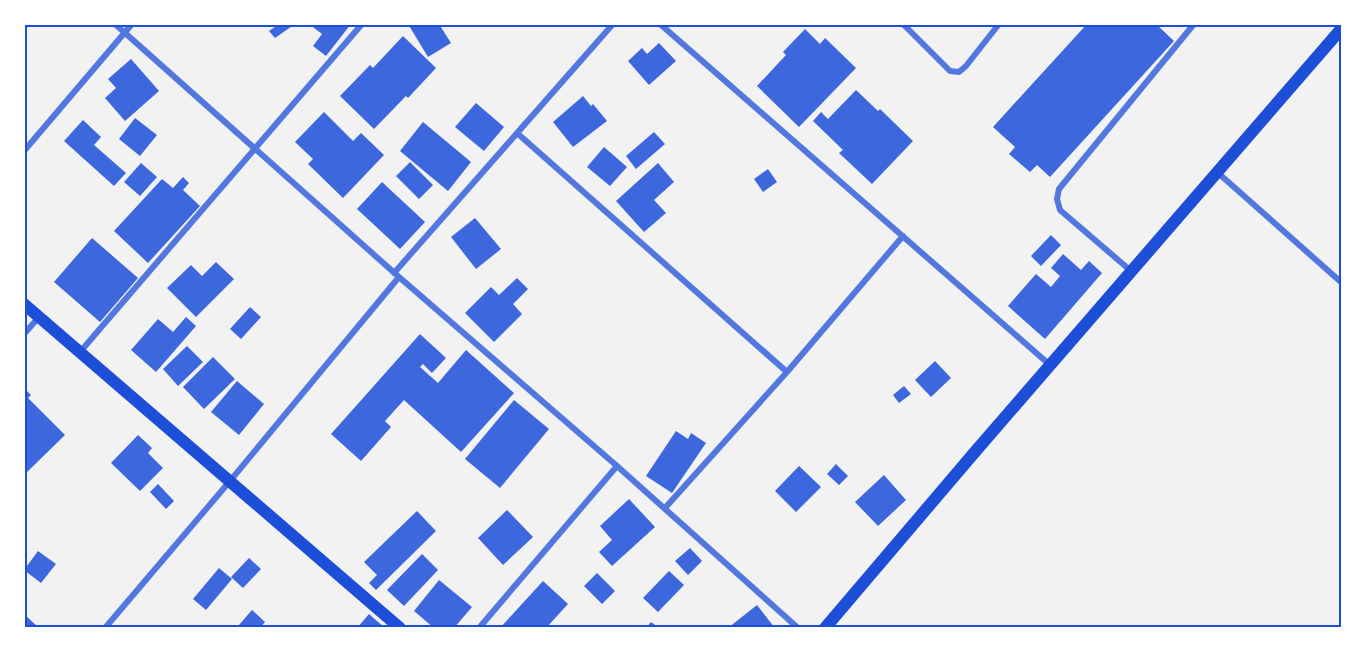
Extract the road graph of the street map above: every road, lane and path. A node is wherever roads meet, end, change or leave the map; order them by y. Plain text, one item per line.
1 (115, 24) edge
2 (132, 24) edge
3 (362, 24) edge
4 (613, 24) edge
5 (660, 24) edge
6 (903, 24) edge
7 (999, 24) edge
8 (1194, 24) edge
9 (1342, 28) edge
10 (125, 33) junction
11 (517, 133) junction
12 (255, 148) junction
13 (24, 151) edge
14 (1217, 172) junction
15 (903, 236) junction
16 (1131, 272) junction
17 (397, 275) junction
18 (1342, 283) edge
19 (24, 304) edge
20 (39, 317) junction
21 (24, 334) edge
22 (80, 352) junction
23 (1050, 365) junction
24 (787, 372) junction
25 (617, 466) junction
26 (230, 482) junction
27 (664, 508) junction
28 (105, 628) edge
29 (400, 628) edge
30 (479, 628) edge
31 (798, 628) edge
32 (825, 628) edge

1 - 10 street
2 - 10 street
3 - 12 street
4 - 11 street
5 - 15 street
6 - 7 street
8 - 16 street
9 - 14 main road
10 - 12 street
10 - 13 street
11 - 17 street
11 - 24 street
12 - 17 street
12 - 22 street
14 - 16 main road
14 - 18 street
15 - 23 street
15 - 24 street
16 - 23 main road
17 - 25 street
17 - 26 street
19 - 20 main road
20 - 21 street
20 - 22 main road
22 - 26 main road
23 - 32 main road
24 - 27 street
25 - 27 street
25 - 30 street
26 - 28 street
26 - 29 main road
27 - 31 street

